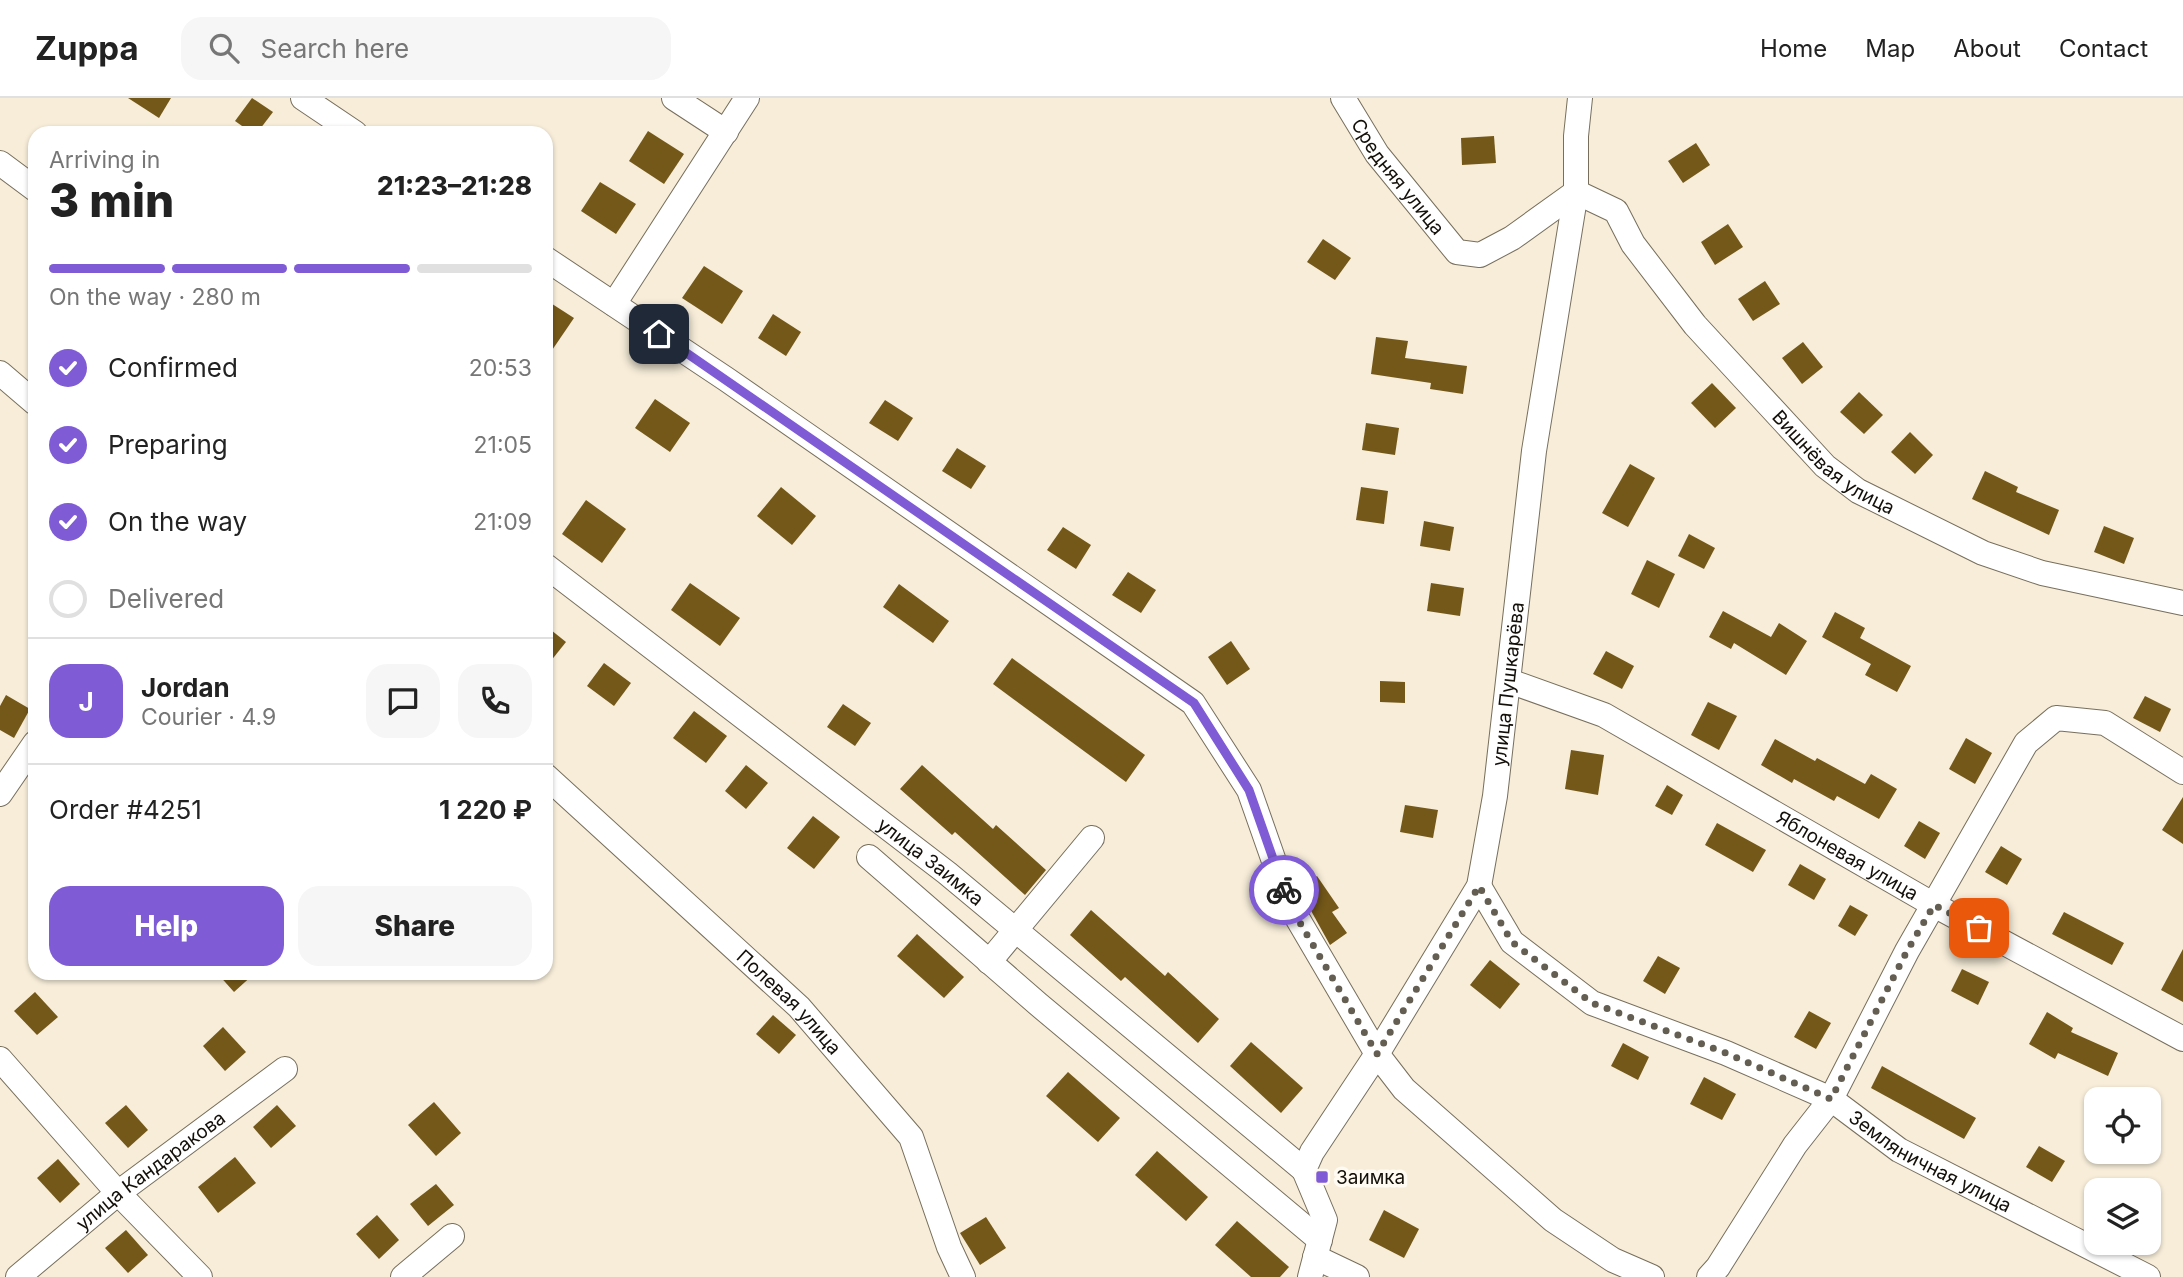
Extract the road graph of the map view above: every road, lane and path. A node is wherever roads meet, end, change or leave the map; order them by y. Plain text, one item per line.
1 (674, 98) edge
2 (747, 98) edge
3 (1343, 98) edge
4 (1580, 98) edge
5 (311, 100) edge
6 (346, 126) edge
7 (726, 132) junction
8 (0, 163) edge
9 (28, 184) edge
10 (1576, 192) junction
11 (553, 264) edge
12 (614, 304) junction
13 (0, 373) edge
14 (28, 397) edge
15 (553, 571) edge
16 (2183, 603) edge
17 (1509, 681) junction
18 (28, 753) edge
19 (2183, 772) edge
20 (553, 782) edge
21 (0, 794) edge
22 (1093, 838) dead end
23 (869, 857) dead end
24 (1479, 886) junction
25 (1934, 905) junction
26 (1017, 931) junction
27 (989, 962) junction
28 (2183, 1039) edge
29 (1377, 1054) junction
30 (0, 1059) edge
31 (285, 1069) dead end
32 (1831, 1099) junction
33 (1304, 1170) junction
34 (118, 1193) junction
35 (452, 1236) dead end
36 (1318, 1249) edge
37 (18, 1277) edge
38 (200, 1277) edge
39 (403, 1277) edge
40 (963, 1277) edge
41 (1357, 1277) edge
42 (1652, 1277) edge
43 (1709, 1277) edge
44 (2148, 1277) edge

1 - 7 street
2 - 7 street
3 - 10 street, Средняя улица
4 - 10 street, улица Пушкарёва
5 - 6 street
7 - 12 street
8 - 9 street
10 - 16 street, Вишнёвая улица
10 - 17 street, улица Пушкарёва
11 - 12 street
12 - 29 street
13 - 14 street
15 - 26 street, улица Заимка
17 - 24 street, улица Пушкарёва
17 - 25 street, Яблоневая улица
18 - 21 street
19 - 25 street
20 - 40 street, Полевая улица
22 - 26 street
23 - 27 street
24 - 29 street, улица Пушкарёва
24 - 32 street, Земляничная улица
25 - 28 street, Яблоневая улица
25 - 32 street
26 - 27 street
26 - 33 street, улица Заимка
27 - 36 street
29 - 33 street, улица Пушкарёва
29 - 42 street
30 - 34 street
31 - 34 street, улица Кандаракова
32 - 43 street
32 - 44 street, Земляничная улица
33 - 36 street
34 - 37 street, улица Кандаракова
34 - 38 street
35 - 39 street
36 - 41 street

